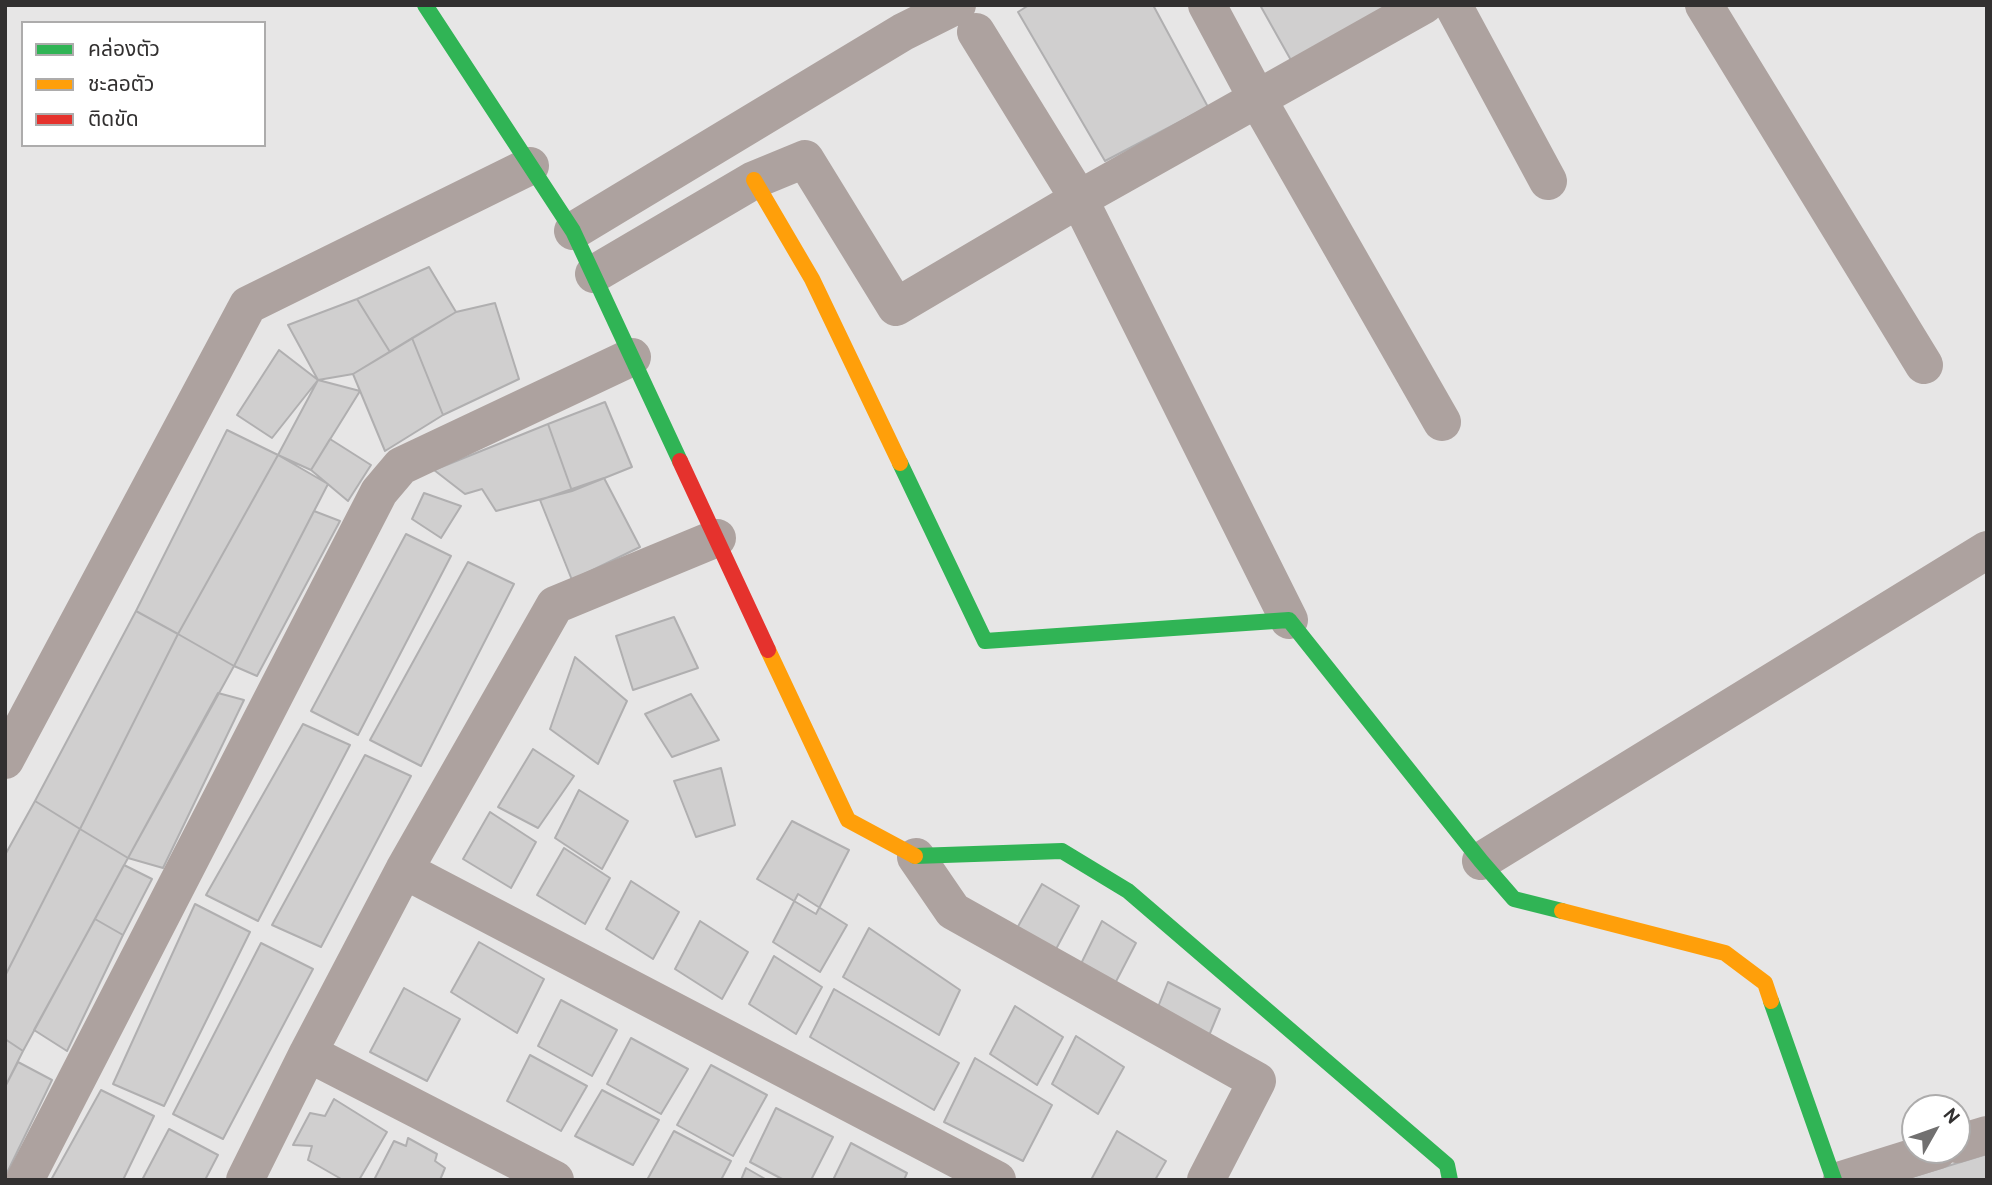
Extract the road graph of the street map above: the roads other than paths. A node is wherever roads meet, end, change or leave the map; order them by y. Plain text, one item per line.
1 (425, 5) edge
2 (1207, 5) edge
3 (1424, 5) edge
4 (1453, 5) edge
5 (1704, 5) edge
6 (966, 19) edge
7 (1258, 100) junction
8 (530, 166) junction
9 (754, 180) junction
10 (1548, 181) dead end
11 (1079, 199) junction
12 (573, 231) junction
13 (593, 274) junction
14 (632, 357) junction
15 (1924, 365) dead end
16 (1443, 422) dead end
17 (717, 538) junction
18 (1987, 550) edge
19 (1289, 620) junction
20 (5, 760) edge
21 (916, 858) junction
22 (1480, 861) junction
23 (404, 870) junction
24 (308, 1053) junction
25 (1901, 1162) edge
26 (24, 1180) edge
27 (245, 1180) edge
28 (555, 1180) edge
29 (997, 1180) edge
30 (1206, 1180) edge
31 (1450, 1180) edge
32 (1834, 1180) edge
33 (1842, 1180) edge

1 - 8 street
2 - 7 street
3 - 7 street
4 - 10 street
5 - 15 street
6 - 11 street
6 - 12 street
7 - 11 street
7 - 16 street
8 - 12 street
8 - 20 street
9 - 11 street
9 - 13 street
9 - 19 street
11 - 19 street
12 - 13 street
13 - 14 street
14 - 17 street
14 - 26 street
17 - 21 street
17 - 23 street
18 - 22 street
19 - 22 street
21 - 30 street
21 - 31 street
22 - 32 street
23 - 24 street
23 - 29 street
24 - 27 street
24 - 28 street
25 - 33 street

